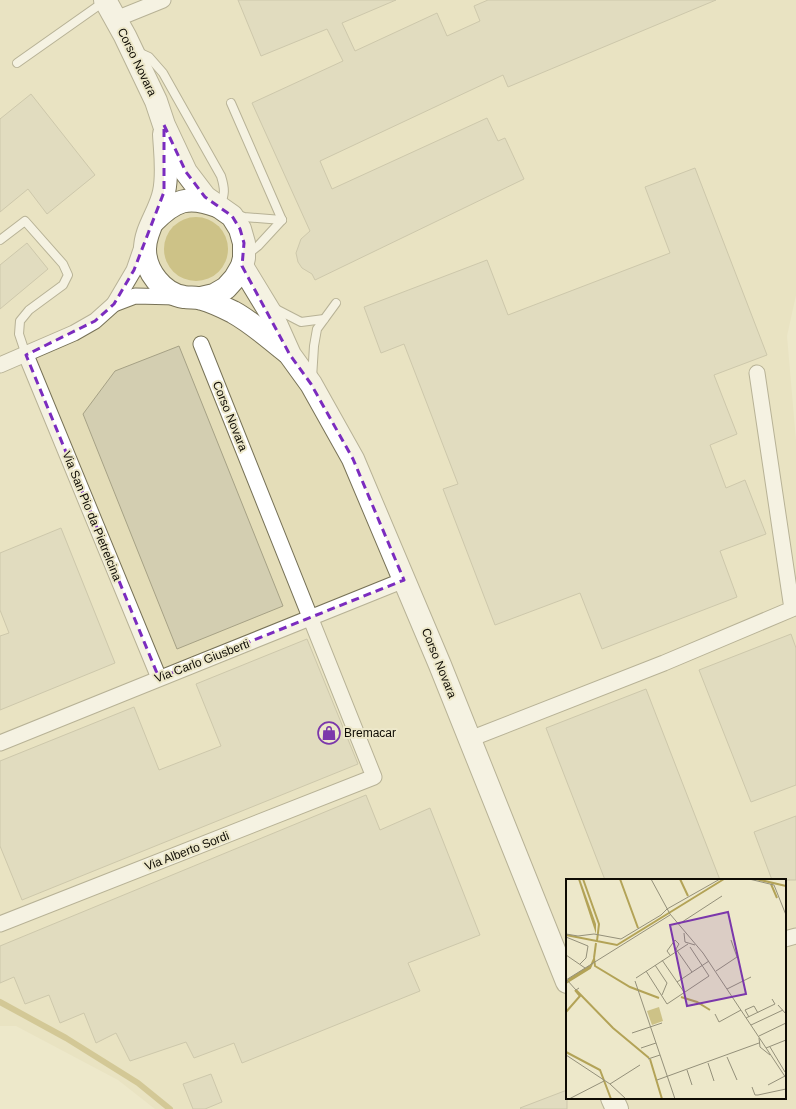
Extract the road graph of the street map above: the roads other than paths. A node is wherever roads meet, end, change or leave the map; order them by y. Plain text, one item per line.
1 (105, 0) edge
2 (163, 0) edge
3 (116, 19) junction
4 (131, 49) junction
5 (17, 63) dead end
6 (231, 103) dead end
7 (164, 125) junction
8 (220, 207) junction
9 (282, 220) junction
10 (151, 227) junction
11 (0, 240) edge
12 (243, 262) junction
13 (192, 298) junction
14 (264, 302) junction
15 (336, 303) dead end
16 (114, 304) junction
17 (324, 319) junction
18 (201, 344) dead end
19 (26, 355) junction
20 (290, 355) junction
21 (0, 365) edge
22 (757, 373) dead end
23 (311, 384) junction
24 (404, 580) junction
25 (310, 619) junction
26 (159, 678) junction
27 (470, 739) junction
28 (0, 742) edge
29 (374, 777) joint
30 (0, 924) edge
31 (796, 936) edge
32 (786, 939) edge
33 (566, 979) edge
34 (612, 1099) edge
35 (617, 1109) edge

1 - 3 main road, Corso Novara
1 - 5 lane
2 - 3 street
3 - 4 main road, Corso Novara
4 - 7 main road, Corso Novara
4 - 8 lane
6 - 9 lane
7 - 8 main road, Corso Novara
7 - 10 main road, Corso Novara
8 - 9 lane
8 - 10 main road, Corso Novara
8 - 12 main road, Corso Novara
9 - 12 lane
10 - 13 main road, Corso Novara
10 - 16 street
11 - 19 lane
12 - 13 main road
12 - 14 main road, Corso Novara
13 - 16 street
13 - 20 main road, Corso Novara
14 - 17 lane
14 - 20 main road, Corso Novara
15 - 17 lane
16 - 19 street
17 - 23 lane
18 - 25 street, Corso Novara
19 - 21 street
19 - 26 street, Via San Pio da Pietrelcina
20 - 23 main road, Corso Novara
22 - 27 street
23 - 24 main road, Corso Novara
24 - 25 street, Via Carlo Giusberti
24 - 27 main road, Corso Novara
25 - 26 street, Via Carlo Giusberti
25 - 29 street, Corso Novara
26 - 28 street, Via Carlo Giusberti
27 - 33 main road, Corso Novara
29 - 30 street, Via Alberto Sordi
31 - 32 street
34 - 35 main road

